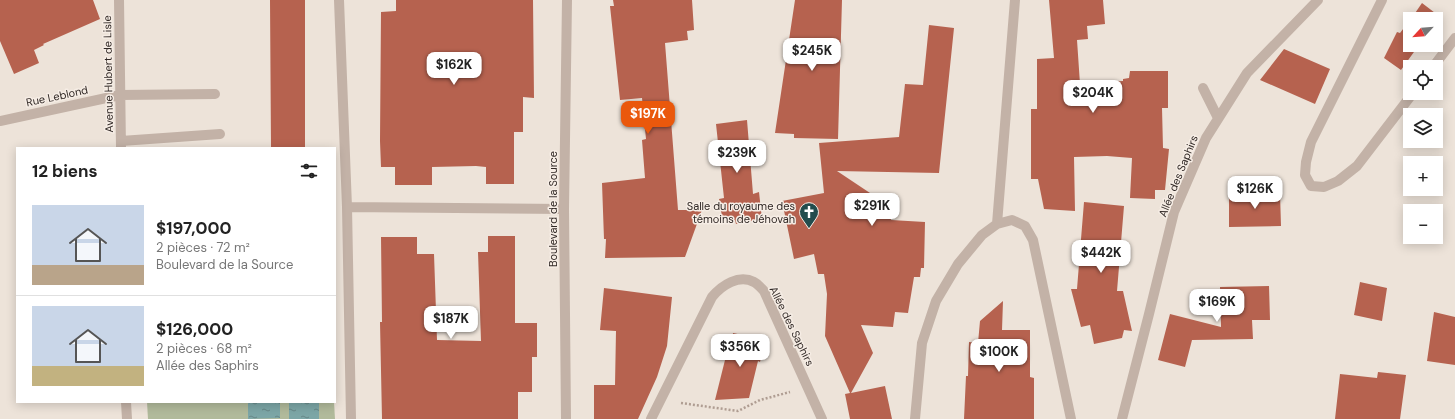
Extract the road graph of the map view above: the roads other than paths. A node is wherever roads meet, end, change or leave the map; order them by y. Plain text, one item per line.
1 (119, 0) edge
2 (339, 0) edge
3 (567, 0) edge
4 (1015, 0) edge
5 (1318, 0) edge
6 (1382, 0) edge
7 (1455, 38) edge
8 (1438, 60) edge
9 (1203, 88) dead end
10 (215, 94) dead end
11 (120, 95) junction
12 (1408, 100) edge
13 (1218, 118) junction
14 (0, 121) edge
15 (220, 134) dead end
16 (121, 144) edge
17 (347, 207) junction
18 (564, 209) junction
19 (996, 224) junction
20 (126, 403) edge
21 (127, 419) edge
22 (351, 419) edge
23 (566, 419) edge
24 (651, 419) edge
25 (822, 419) edge
26 (915, 419) edge
27 (1071, 419) edge
28 (1122, 419) edge

1 - 11 street, Avenue Hubert de Lisle
2 - 17 street
3 - 18 street, Boulevard de la Source
4 - 19 street
5 - 13 street, Allée des Saphirs
6 - 12 street
7 - 8 street
9 - 13 street
10 - 11 street, Rue Leblond
11 - 14 street, Rue Leblond
11 - 16 street, Avenue Hubert de Lisle
13 - 28 street, Allée des Saphirs
15 - 16 street
17 - 18 street
17 - 22 street
18 - 23 street, Boulevard de la Source
19 - 26 street
19 - 27 street
20 - 21 street
24 - 25 street, Allée des Saphirs

